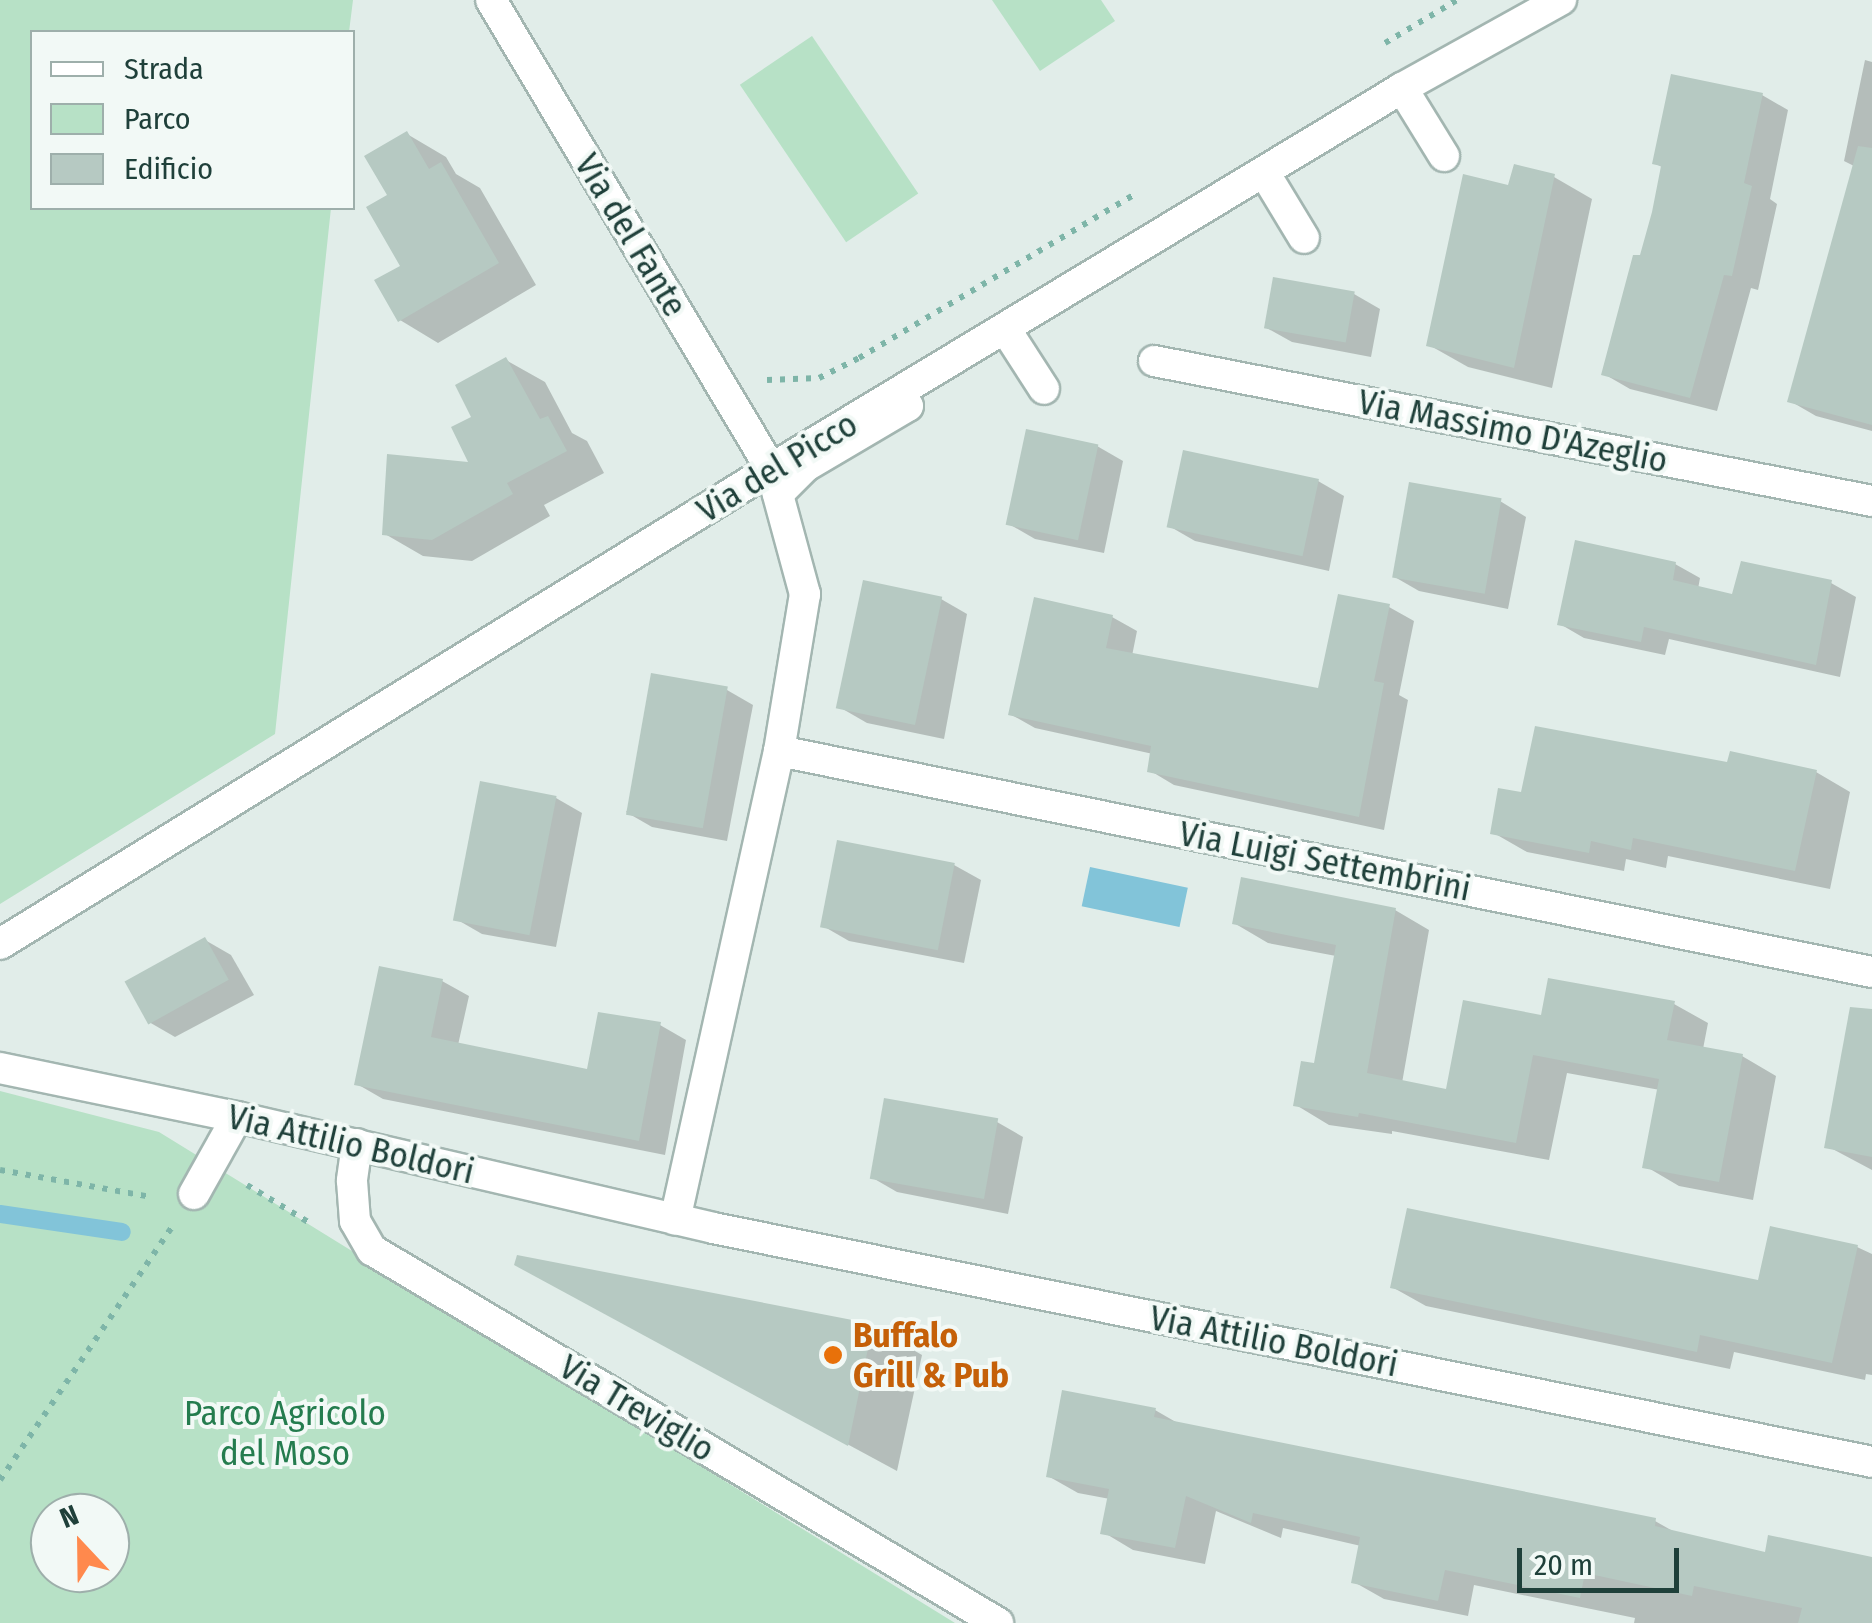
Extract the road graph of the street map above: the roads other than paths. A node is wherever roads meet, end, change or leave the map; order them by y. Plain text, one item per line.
1 (491, 0) edge
2 (1561, 0) edge
3 (1402, 88) junction
4 (1444, 156) dead end
5 (1264, 172) junction
6 (1304, 238) dead end
7 (1006, 330) junction
8 (1154, 361) dead end
9 (1044, 389) dead end
10 (774, 482) junction
11 (1872, 501) edge
12 (779, 751) junction
13 (0, 944) edge
14 (1872, 972) edge
15 (0, 1056) edge
16 (13, 1071) edge
17 (238, 1116) junction
18 (356, 1144) junction
19 (194, 1194) road end
20 (676, 1220) junction
21 (1872, 1462) edge
22 (998, 1623) edge

1 - 10 street, Via del Fante
2 - 3 street, Via del Picco
3 - 4 street
3 - 5 street, Via del Picco
5 - 6 street
5 - 7 street, Via del Picco
7 - 9 street
7 - 10 street, Via del Picco
8 - 11 street, Via Massimo D'Azeglio
10 - 12 street
10 - 13 street, Via del Picco
12 - 14 street, Via Luigi Settembrini
12 - 20 street
15 - 16 street, Via Attilio Boldori
16 - 17 street, Via Attilio Boldori
17 - 18 street, Via Attilio Boldori
17 - 19 street
18 - 20 street, Via Attilio Boldori
18 - 22 street, Via Treviglio
20 - 21 street, Via Attilio Boldori

